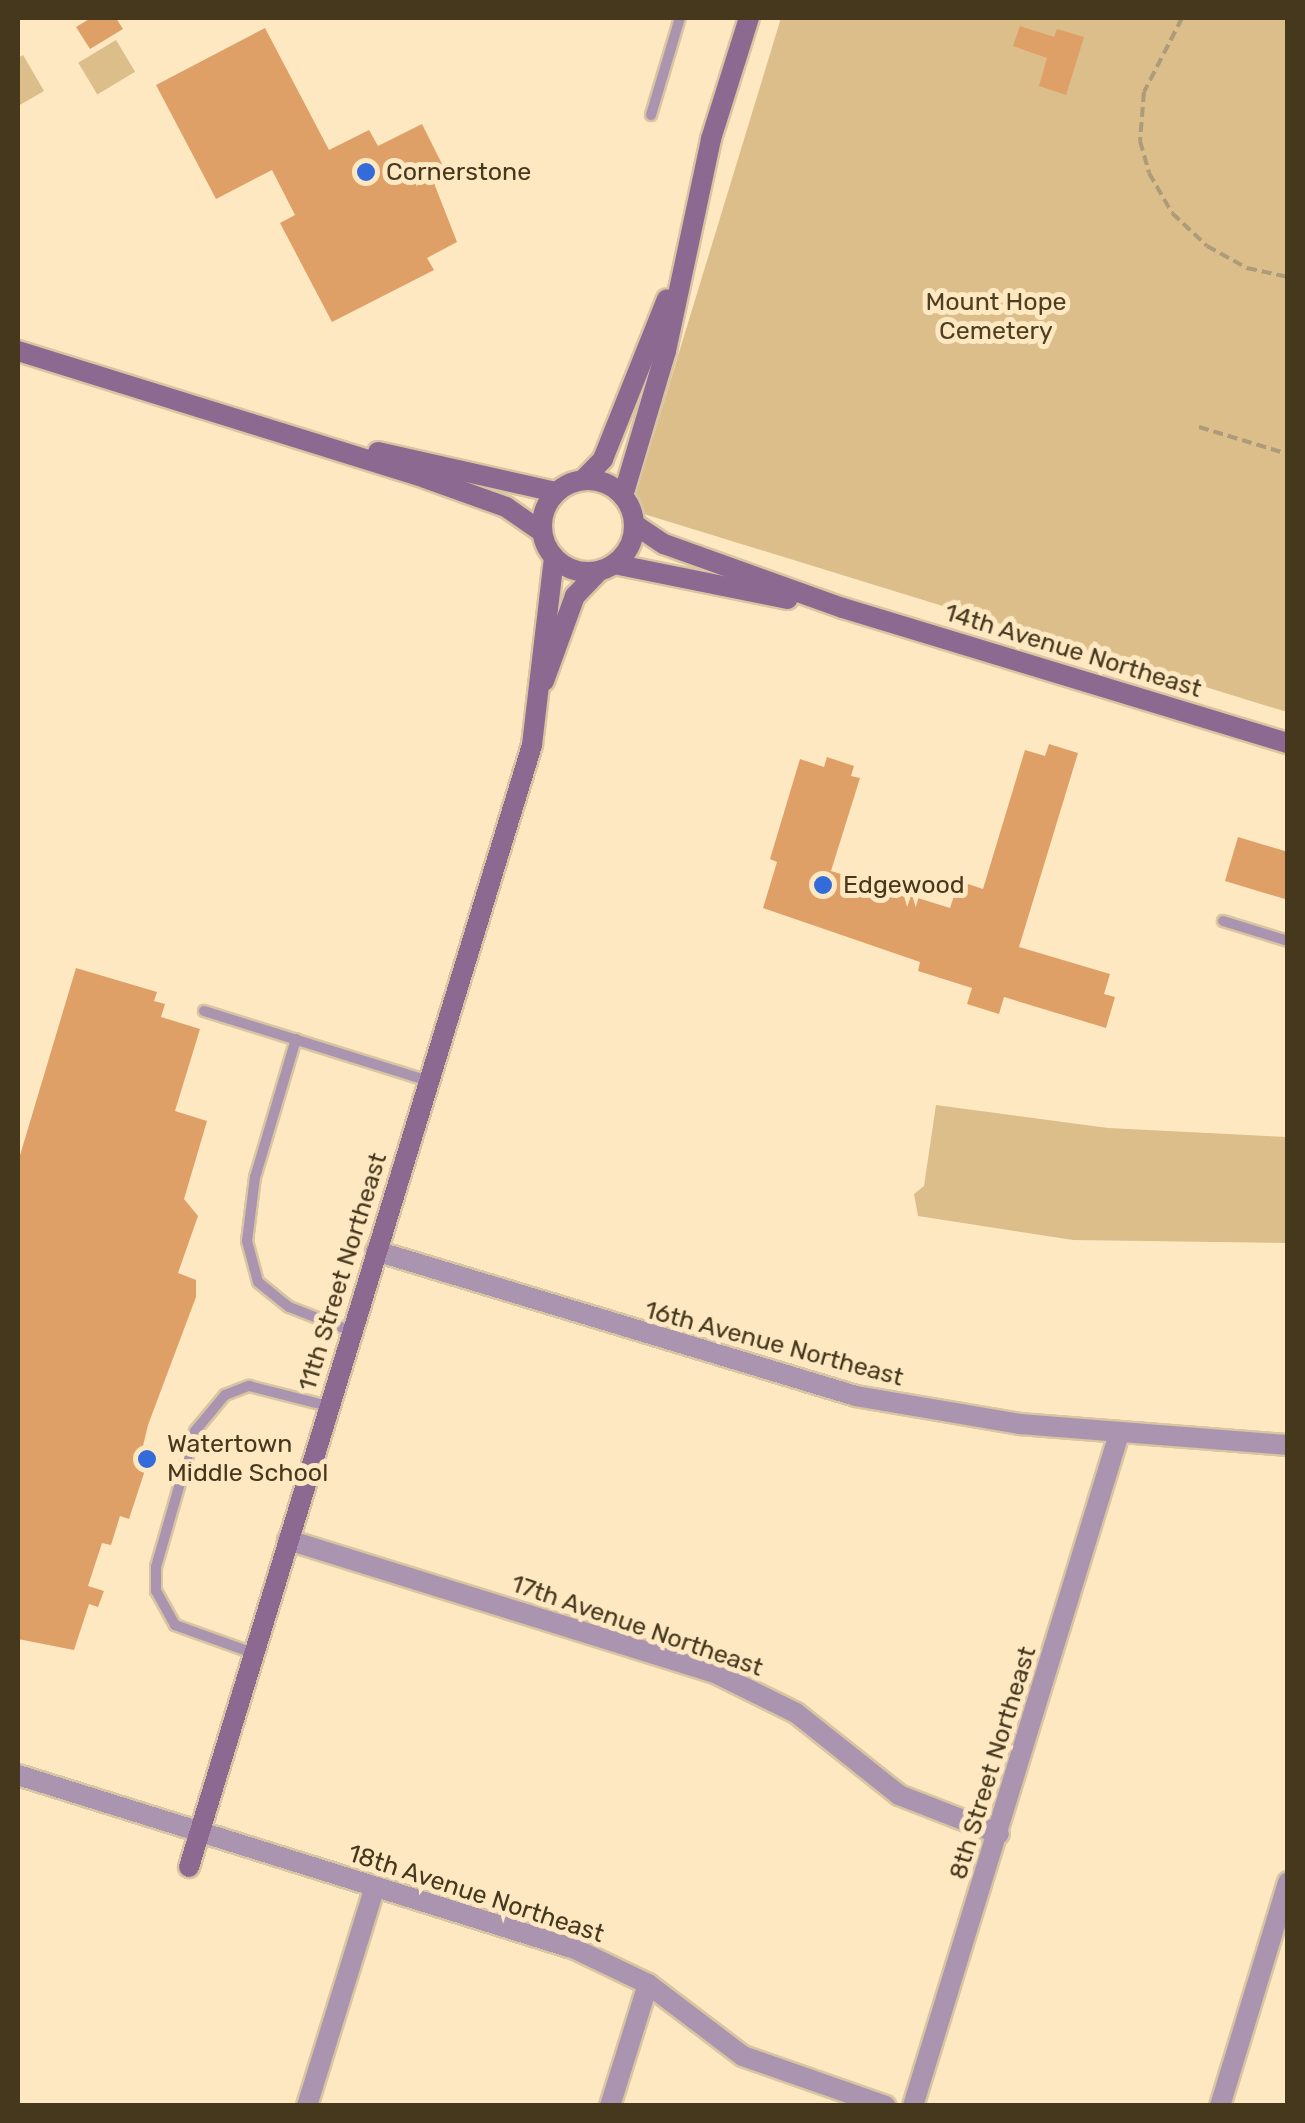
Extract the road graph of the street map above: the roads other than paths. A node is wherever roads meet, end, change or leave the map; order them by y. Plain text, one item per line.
1 (680, 18) edge
2 (748, 18) edge
3 (651, 115) dead end
4 (678, 274) junction
5 (18, 352) edge
6 (286, 435) junction
7 (583, 480) junction
8 (556, 492) junction
9 (623, 496) junction
10 (634, 524) junction
11 (542, 532) junction
12 (554, 557) junction
13 (606, 568) junction
14 (843, 608) junction
15 (540, 692) junction
16 (1288, 743) edge
17 (1223, 921) dead end
18 (1288, 941) edge
19 (204, 1011) dead end
20 (296, 1039) junction
21 (426, 1080) junction
22 (376, 1251) junction
23 (352, 1331) junction
24 (328, 1406) junction
25 (1119, 1434) junction
26 (1288, 1445) edge
27 (288, 1540) junction
28 (253, 1653) junction
29 (18, 1775) edge
30 (200, 1832) junction
31 (999, 1834) junction
32 (189, 1867) dead end
33 (1288, 1882) edge
34 (376, 1887) junction
35 (648, 1984) junction
36 (307, 2106) edge
37 (610, 2106) edge
38 (886, 2106) edge
39 (913, 2106) edge
40 (1220, 2106) edge

1 - 3 lane
2 - 4 street
4 - 7 street
4 - 9 street
5 - 6 street
6 - 8 street
6 - 11 street
7 - 8 street
7 - 9 street
8 - 11 street
9 - 10 street
10 - 13 street
10 - 14 street, 14th Avenue Northeast
11 - 12 street
12 - 13 street
12 - 15 street, 11th Street Northeast
13 - 14 street, 14th Avenue Northeast
13 - 15 street, 11th Street Northeast
14 - 16 street, 14th Avenue Northeast
15 - 21 street, 11th Street Northeast
17 - 18 lane
19 - 20 lane
20 - 21 lane
20 - 23 lane
21 - 22 street, 11th Street Northeast
22 - 23 street, 11th Street Northeast
22 - 25 street, 16th Avenue Northeast
23 - 24 street, 11th Street Northeast
24 - 27 street, 11th Street Northeast
24 - 28 lane
25 - 26 street, 16th Avenue Northeast
25 - 31 street, 8th Street Northeast
27 - 28 street, 11th Street Northeast
27 - 31 street, 17th Avenue Northeast
28 - 30 street, 11th Street Northeast
29 - 30 street, 18th Avenue Northeast
30 - 32 street, 11th Street Northeast
30 - 34 street, 18th Avenue Northeast
31 - 39 street, 8th Street Northeast
33 - 40 street
34 - 35 street, 18th Avenue Northeast
34 - 36 street
35 - 37 street
35 - 38 street, 18th Avenue Northeast

